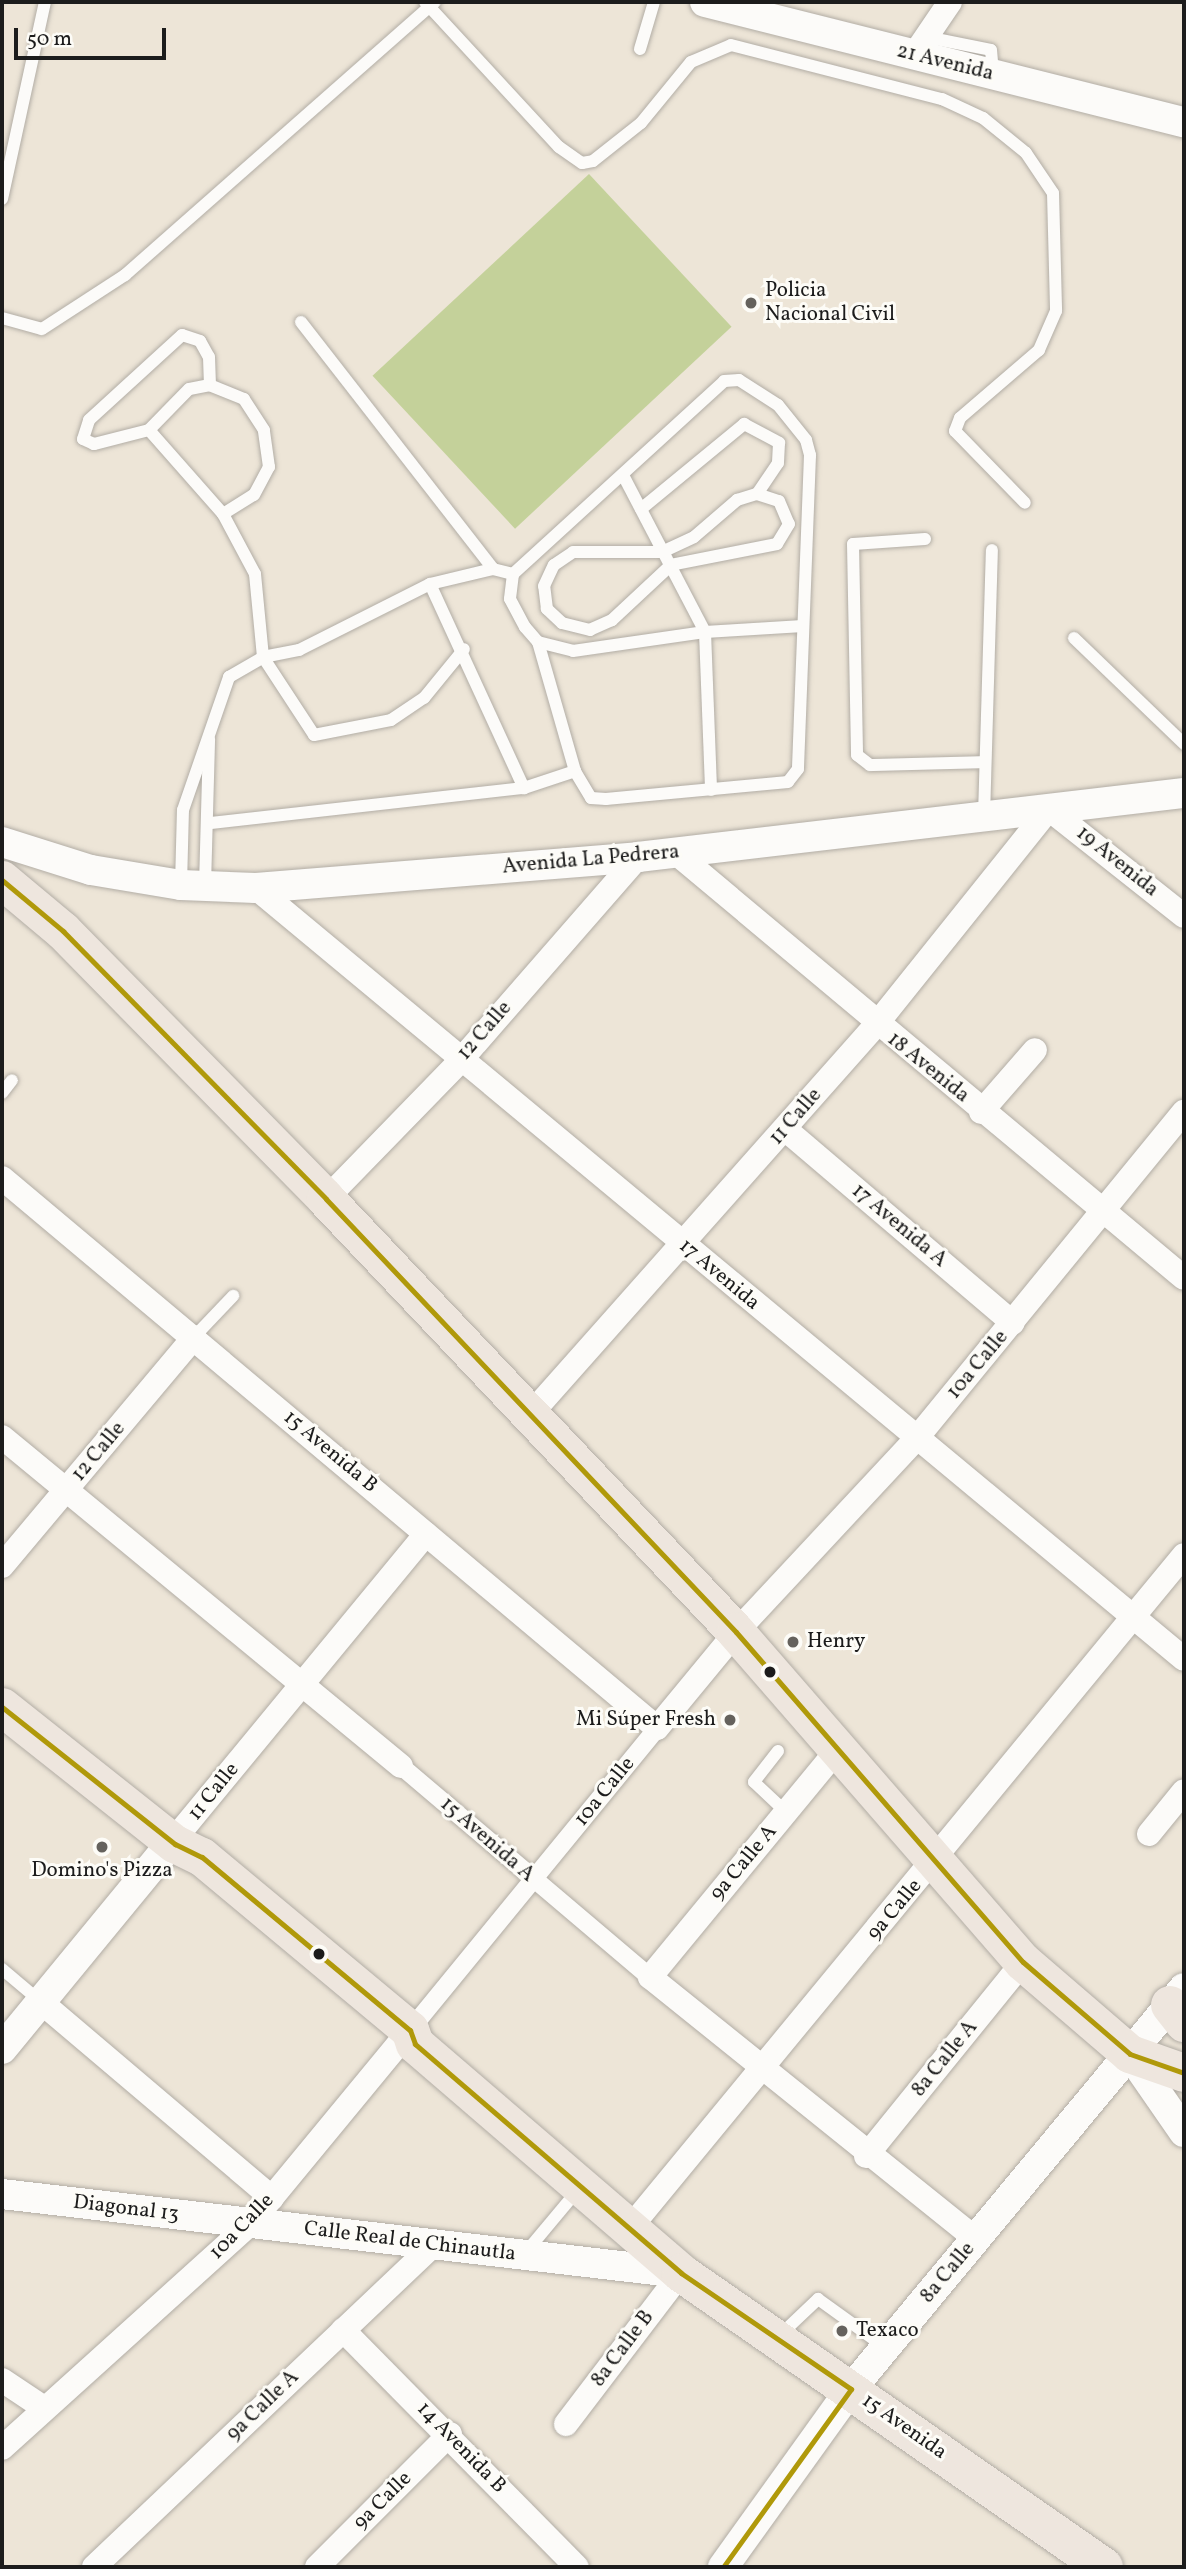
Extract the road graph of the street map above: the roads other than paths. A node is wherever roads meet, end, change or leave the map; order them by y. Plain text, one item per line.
1 (45, 2) edge
2 (654, 2) edge
3 (705, 2) edge
4 (950, 2) edge
5 (430, 3) edge
6 (920, 46) junction
7 (640, 50) dead end
8 (1184, 122) edge
9 (2, 199) edge
10 (2, 318) edge
11 (301, 322) dead end
12 (210, 385) junction
13 (149, 430) junction
14 (623, 475) junction
15 (757, 494) junction
16 (1025, 503) dead end
17 (641, 509) junction
18 (223, 514) junction
19 (925, 539) dead end
20 (992, 550) dead end
21 (662, 552) junction
22 (671, 565) junction
23 (493, 569) junction
24 (513, 574) junction
25 (430, 584) junction
26 (803, 626) junction
27 (705, 632) junction
28 (1074, 638) dead end
29 (538, 642) junction
30 (464, 649) junction
31 (263, 657) junction
32 (209, 739) junction
33 (1184, 744) edge
34 (983, 762) junction
35 (575, 771) junction
36 (524, 788) junction
37 (711, 789) junction
38 (1184, 793) edge
39 (1049, 808) junction
40 (984, 816) junction
41 (211, 823) junction
42 (2, 842) edge
43 (677, 853) junction
44 (638, 857) junction
45 (2, 880) edge
46 (193, 885) junction
47 (256, 888) junction
48 (1184, 916) edge
49 (875, 1026) junction
50 (1035, 1050) dead end
51 (460, 1061) junction
52 (12, 1080) dead end
53 (2, 1093) edge
54 (981, 1112) junction
55 (1184, 1112) edge
56 (785, 1129) junction
57 (2, 1178) edge
58 (326, 1199) junction
59 (1105, 1213) junction
60 (684, 1246) junction
61 (1184, 1278) edge
62 (233, 1296) dead end
63 (1013, 1323) junction
64 (194, 1337) junction
65 (530, 1416) junction
66 (2, 1437) edge
67 (916, 1439) junction
68 (66, 1490) junction
69 (426, 1534) junction
70 (1184, 1555) edge
71 (2, 1566) edge
72 (1134, 1616) junction
73 (736, 1632) junction
74 (1184, 1659) edge
75 (300, 1687) junction
76 (2, 1707) edge
77 (657, 1728) junction
78 (839, 1748) junction
79 (778, 1751) dead end
80 (401, 1766) joint
81 (1184, 1791) edge
82 (786, 1812) junction
83 (1149, 1834) dead end
84 (174, 1843) junction
85 (935, 1862) junction
86 (533, 1879) junction
87 (1023, 1962) junction
88 (2, 1969) edge
89 (650, 1977) junction
90 (41, 2002) junction
91 (1179, 2005) edge
92 (408, 2038) junction
93 (2, 2049) edge
94 (1130, 2054) junction
95 (761, 2070) junction
96 (1184, 2073) edge
97 (1184, 2132) edge
98 (866, 2156) junction
99 (580, 2188) junction
100 (2, 2194) edge
101 (272, 2198) junction
102 (250, 2224) junction
103 (629, 2228) junction
104 (976, 2239) junction
105 (433, 2245) junction
106 (522, 2255) junction
107 (569, 2261) junction
108 (681, 2273) junction
109 (343, 2330) junction
110 (777, 2339) junction
111 (886, 2348) junction
112 (2, 2380) edge
113 (850, 2389) junction
114 (44, 2408) junction
115 (566, 2424) dead end
116 (450, 2434) junction
117 (2, 2448) edge
118 (564, 2563) edge
119 (94, 2567) edge
120 (317, 2567) edge
121 (723, 2567) edge
122 (1104, 2567) edge

1 - 9 lane
2 - 7 lane
3 - 6 street, 21 Avenida
4 - 6 street
5 - 10 lane
5 - 16 lane
6 - 8 street, 21 Avenida
11 - 23 lane
12 - 13 lane
12 - 13 lane
12 - 18 lane
13 - 18 lane
14 - 17 lane
14 - 24 lane
14 - 26 lane
15 - 17 lane
15 - 21 lane
15 - 22 lane
17 - 21 lane
18 - 31 lane
19 - 34 lane
20 - 34 lane
21 - 22 lane
21 - 22 lane
22 - 27 lane
23 - 24 lane
23 - 25 lane
24 - 29 lane
25 - 30 lane
25 - 31 lane
26 - 27 lane
26 - 37 lane
27 - 29 lane
27 - 37 lane
28 - 33 lane
29 - 35 lane
30 - 31 lane
30 - 36 lane
31 - 32 lane
32 - 41 lane
32 - 46 lane
34 - 40 lane
35 - 36 lane
35 - 37 lane
36 - 41 lane
38 - 39 street, Avenida La Pedrera
39 - 40 street, Avenida La Pedrera
39 - 48 street, 19 Avenida
39 - 49 street, 11 Calle
40 - 43 street, Avenida La Pedrera
41 - 46 lane
42 - 46 street, Avenida La Pedrera
43 - 44 street, Avenida La Pedrera
43 - 49 street, 18 Avenida
44 - 47 street, Avenida La Pedrera
44 - 51 street, 12 Calle
45 - 58 main road
46 - 47 street, Avenida La Pedrera
47 - 51 street, 17 Avenida
49 - 54 street, 18 Avenida
49 - 56 street, 11 Calle
50 - 54 street
51 - 58 street, 12 Calle
51 - 60 street, 17 Avenida
52 - 53 lane
54 - 59 street, 18 Avenida
55 - 59 street, 10a Calle
56 - 60 street, 11 Calle
56 - 63 street, 17 Avenida A
57 - 64 street, 15 Avenida B
58 - 65 main road
59 - 61 street, 18 Avenida
59 - 63 street, 10a Calle
60 - 65 street, 11 Calle
60 - 67 street, 17 Avenida
62 - 64 lane
63 - 67 street, 10a Calle
64 - 68 street, 12 Calle
64 - 69 street, 15 Avenida B
65 - 73 main road
66 - 68 street, 15 Avenida A
67 - 72 street, 17 Avenida
67 - 73 street, 10a Calle
68 - 71 street, 12 Calle
68 - 75 street, 15 Avenida A
69 - 75 street, 11 Calle
69 - 77 street, 15 Avenida B
70 - 72 street, 9a Calle
72 - 74 street, 17 Avenida
72 - 85 street, 9a Calle
73 - 77 street, 10a Calle
73 - 78 main road
75 - 80 street, 15 Avenida A
75 - 84 street, 11 Calle
76 - 84 main road, 15 Avenida
77 - 86 street, 10a Calle
78 - 82 street, 9a Calle A
78 - 85 main road
79 - 82 lane
80 - 86 street, 15 Avenida A
81 - 83 street
82 - 89 street, 9a Calle A
84 - 90 street, 11 Calle
84 - 92 main road, 15 Avenida
85 - 87 main road
85 - 95 street, 9a Calle
86 - 89 street, 15 Avenida A
86 - 92 street, 10a Calle
87 - 94 main road
87 - 98 street, 8a Calle A
88 - 90 lane
89 - 95 street, 15 Avenida A
90 - 93 street, 11 Calle
90 - 101 street
91 - 94 street, 8a Calle
92 - 99 main road, 15 Avenida
92 - 101 street, 10a Calle
94 - 96 main road
94 - 97 street
94 - 104 street, 8a Calle
95 - 98 street, 15 Avenida A
95 - 103 street, 9a Calle
98 - 104 street, 15 Avenida A
99 - 103 main road, 15 Avenida
99 - 106 lane
100 - 102 street, Diagonal 13
101 - 102 street, 10a Calle
102 - 105 street, Calle Real de Chinautla
102 - 114 street, 10a Calle
103 - 107 street, Calle Real de Chinautla
103 - 108 main road, 15 Avenida
104 - 111 street, 8a Calle
105 - 106 street, Calle Real de Chinautla
105 - 109 street, 9a Calle A
106 - 107 street, Calle Real de Chinautla
107 - 108 street, Calle Real de Chinautla
108 - 110 main road, 15 Avenida
108 - 115 street, 8a Calle B
109 - 116 street, 14 Avenida B
109 - 119 street, 9a Calle A
110 - 111 lane
110 - 113 main road, 15 Avenida
111 - 113 street, 8a Calle
112 - 114 street
113 - 121 street, 8a Calle
113 - 122 main road, 15 Avenida
114 - 117 street, 10a Calle
116 - 118 street, 14 Avenida B
116 - 120 street, 9a Calle

